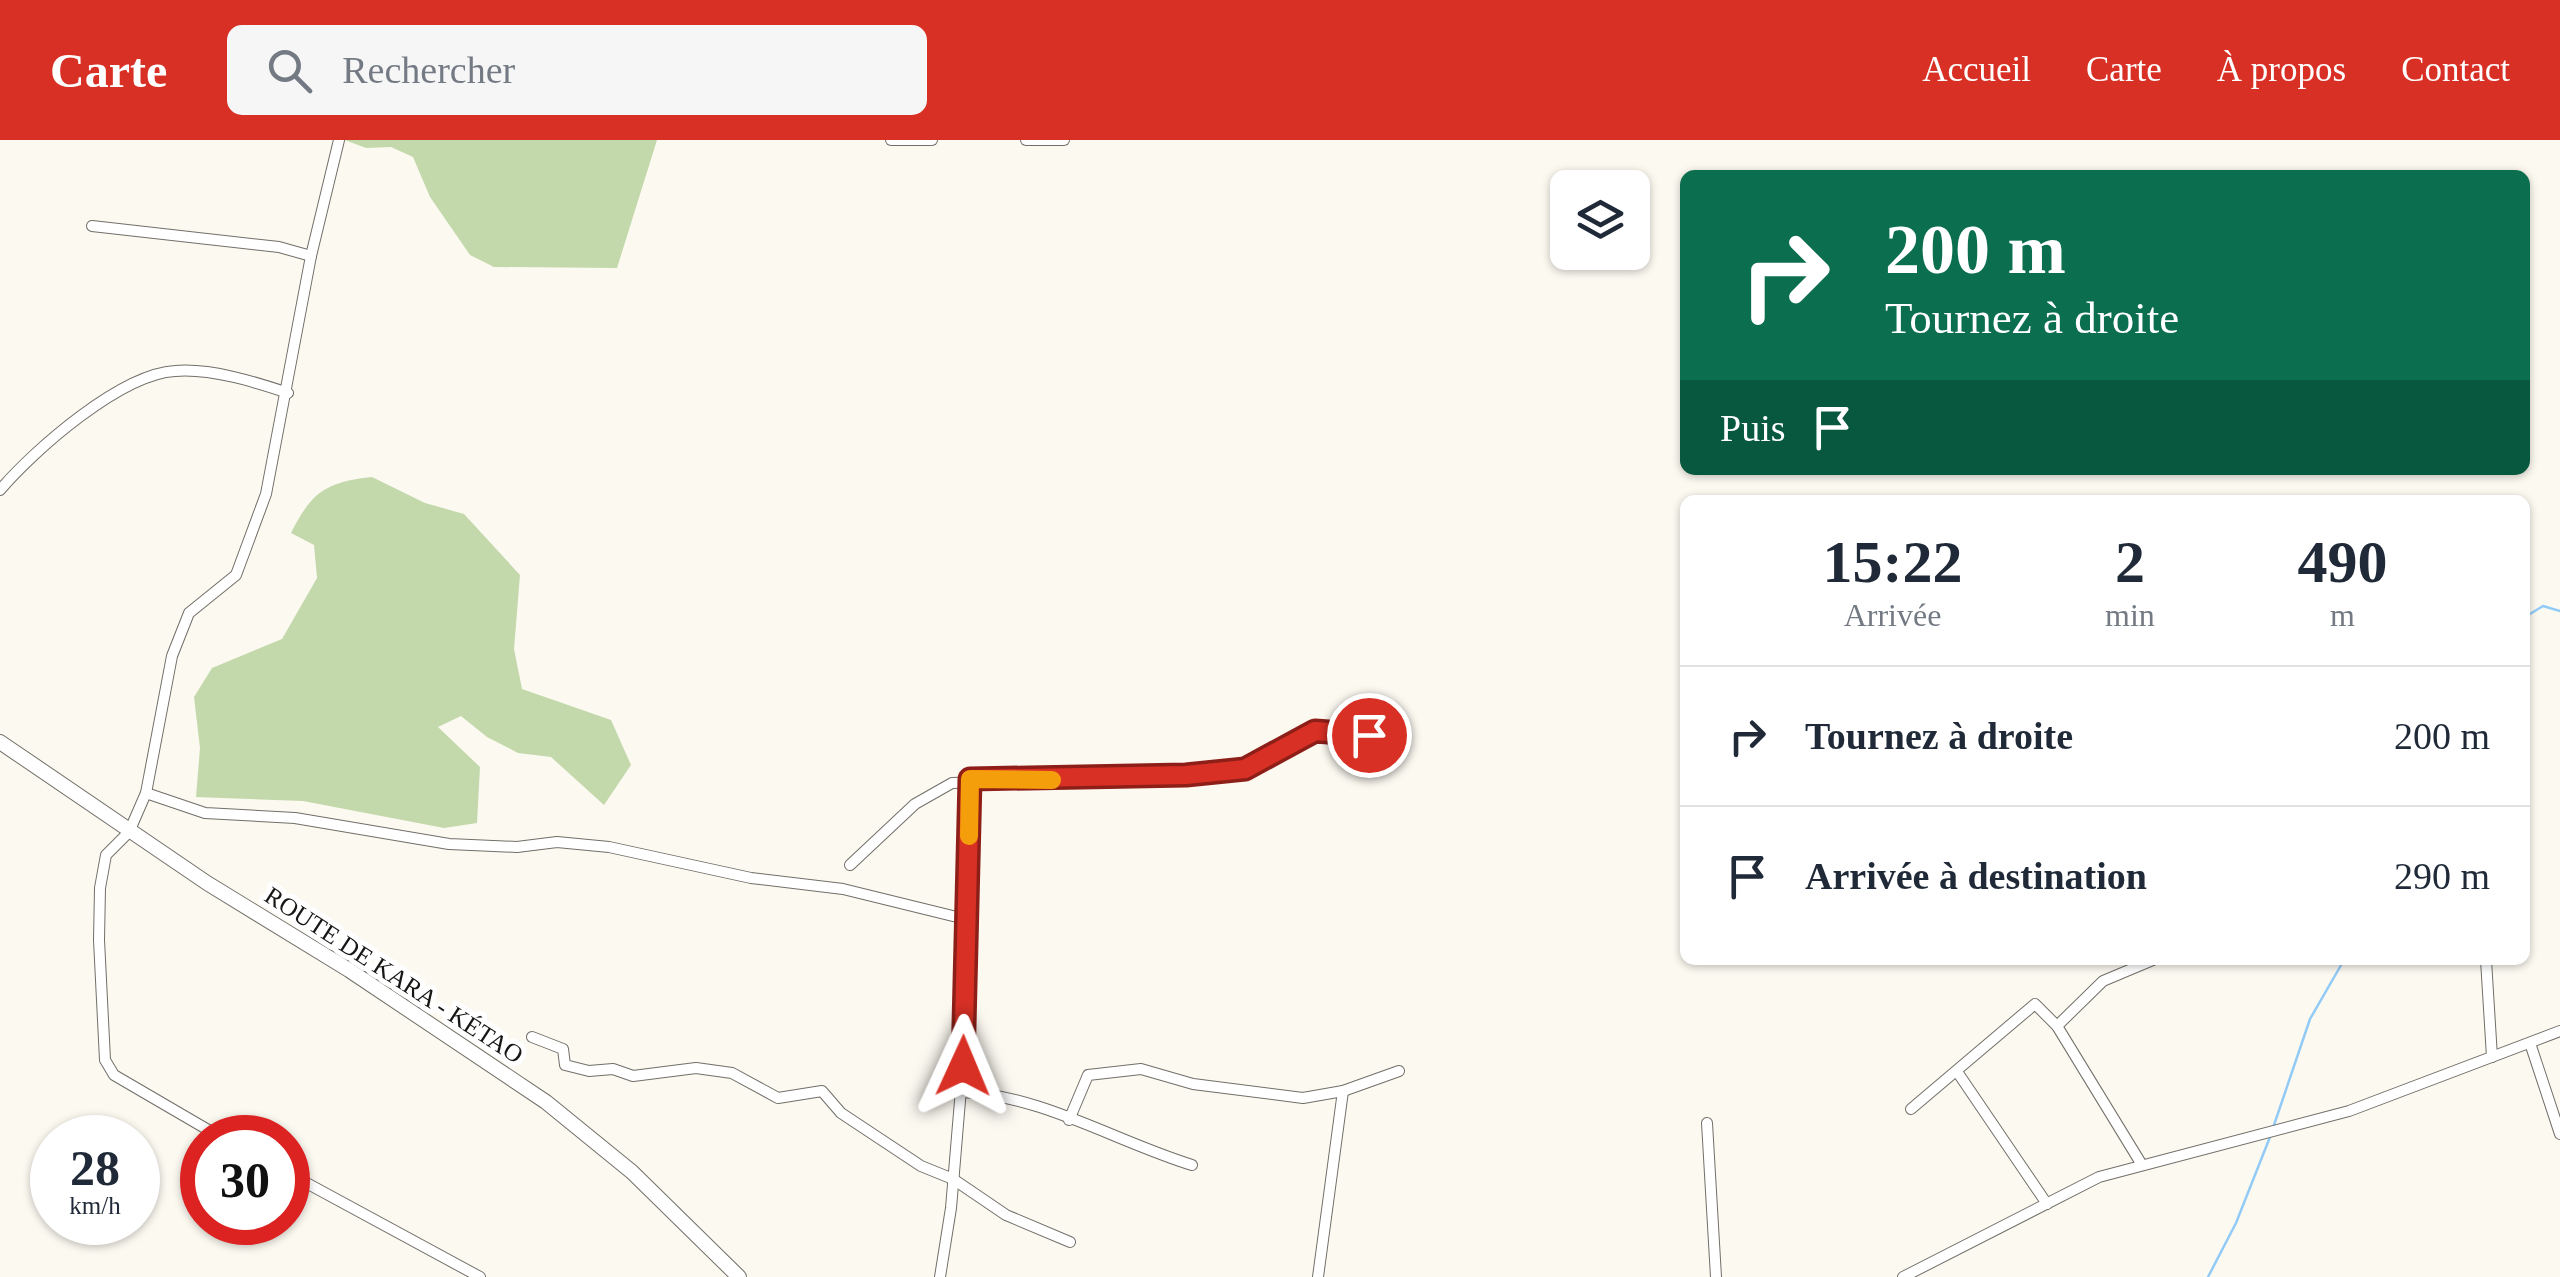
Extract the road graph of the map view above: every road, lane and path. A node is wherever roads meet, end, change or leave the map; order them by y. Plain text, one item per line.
1 (340, 140) edge
2 (891, 140) edge
3 (932, 140) edge
4 (1026, 140) edge
5 (1064, 140) edge
6 (92, 226) dead end
7 (311, 256) junction
8 (288, 393) junction
9 (0, 490) edge
10 (1369, 735) dead end
11 (0, 742) edge
12 (970, 779) junction
13 (146, 793) junction
14 (129, 832) junction
15 (850, 865) dead end
16 (965, 919) junction
17 (2140, 965) edge
18 (2486, 965) edge
19 (2057, 1026) junction
20 (2560, 1031) edge
21 (532, 1037) dead end
22 (2530, 1043) junction
23 (2492, 1058) junction
24 (1399, 1071) dead end
25 (1958, 1073) junction
26 (962, 1092) junction
27 (1343, 1092) junction
28 (1911, 1109) dead end
29 (183, 1115) edge
30 (1069, 1120) junction
31 (1707, 1123) dead end
32 (2560, 1134) edge
33 (1192, 1165) dead end
34 (2142, 1165) junction
35 (952, 1179) junction
36 (310, 1186) edge
37 (2047, 1204) junction
38 (1070, 1242) dead end
39 (480, 1277) edge
40 (739, 1277) edge
41 (940, 1277) edge
42 (1318, 1277) edge
43 (1716, 1277) edge
44 (1903, 1277) edge

1 - 7 street
2 - 3 street
4 - 5 street
6 - 7 street
7 - 8 street
8 - 9 street
8 - 13 street
10 - 12 street
11 - 14 main road, ROUTE DE KARA - KÉTAO
12 - 15 street
12 - 16 street
13 - 14 street
13 - 16 street
14 - 29 street
14 - 40 main road, ROUTE DE KARA - KÉTAO
16 - 26 street
17 - 19 street
18 - 23 street
19 - 25 street
19 - 34 street
20 - 22 street
21 - 35 street
22 - 23 street
22 - 32 street
23 - 34 street
24 - 27 street
25 - 28 street
25 - 37 street
26 - 30 street
26 - 35 street
27 - 30 street
27 - 42 street
30 - 33 street
31 - 43 street
34 - 37 street
35 - 38 street
35 - 41 street
36 - 39 street
37 - 44 street

